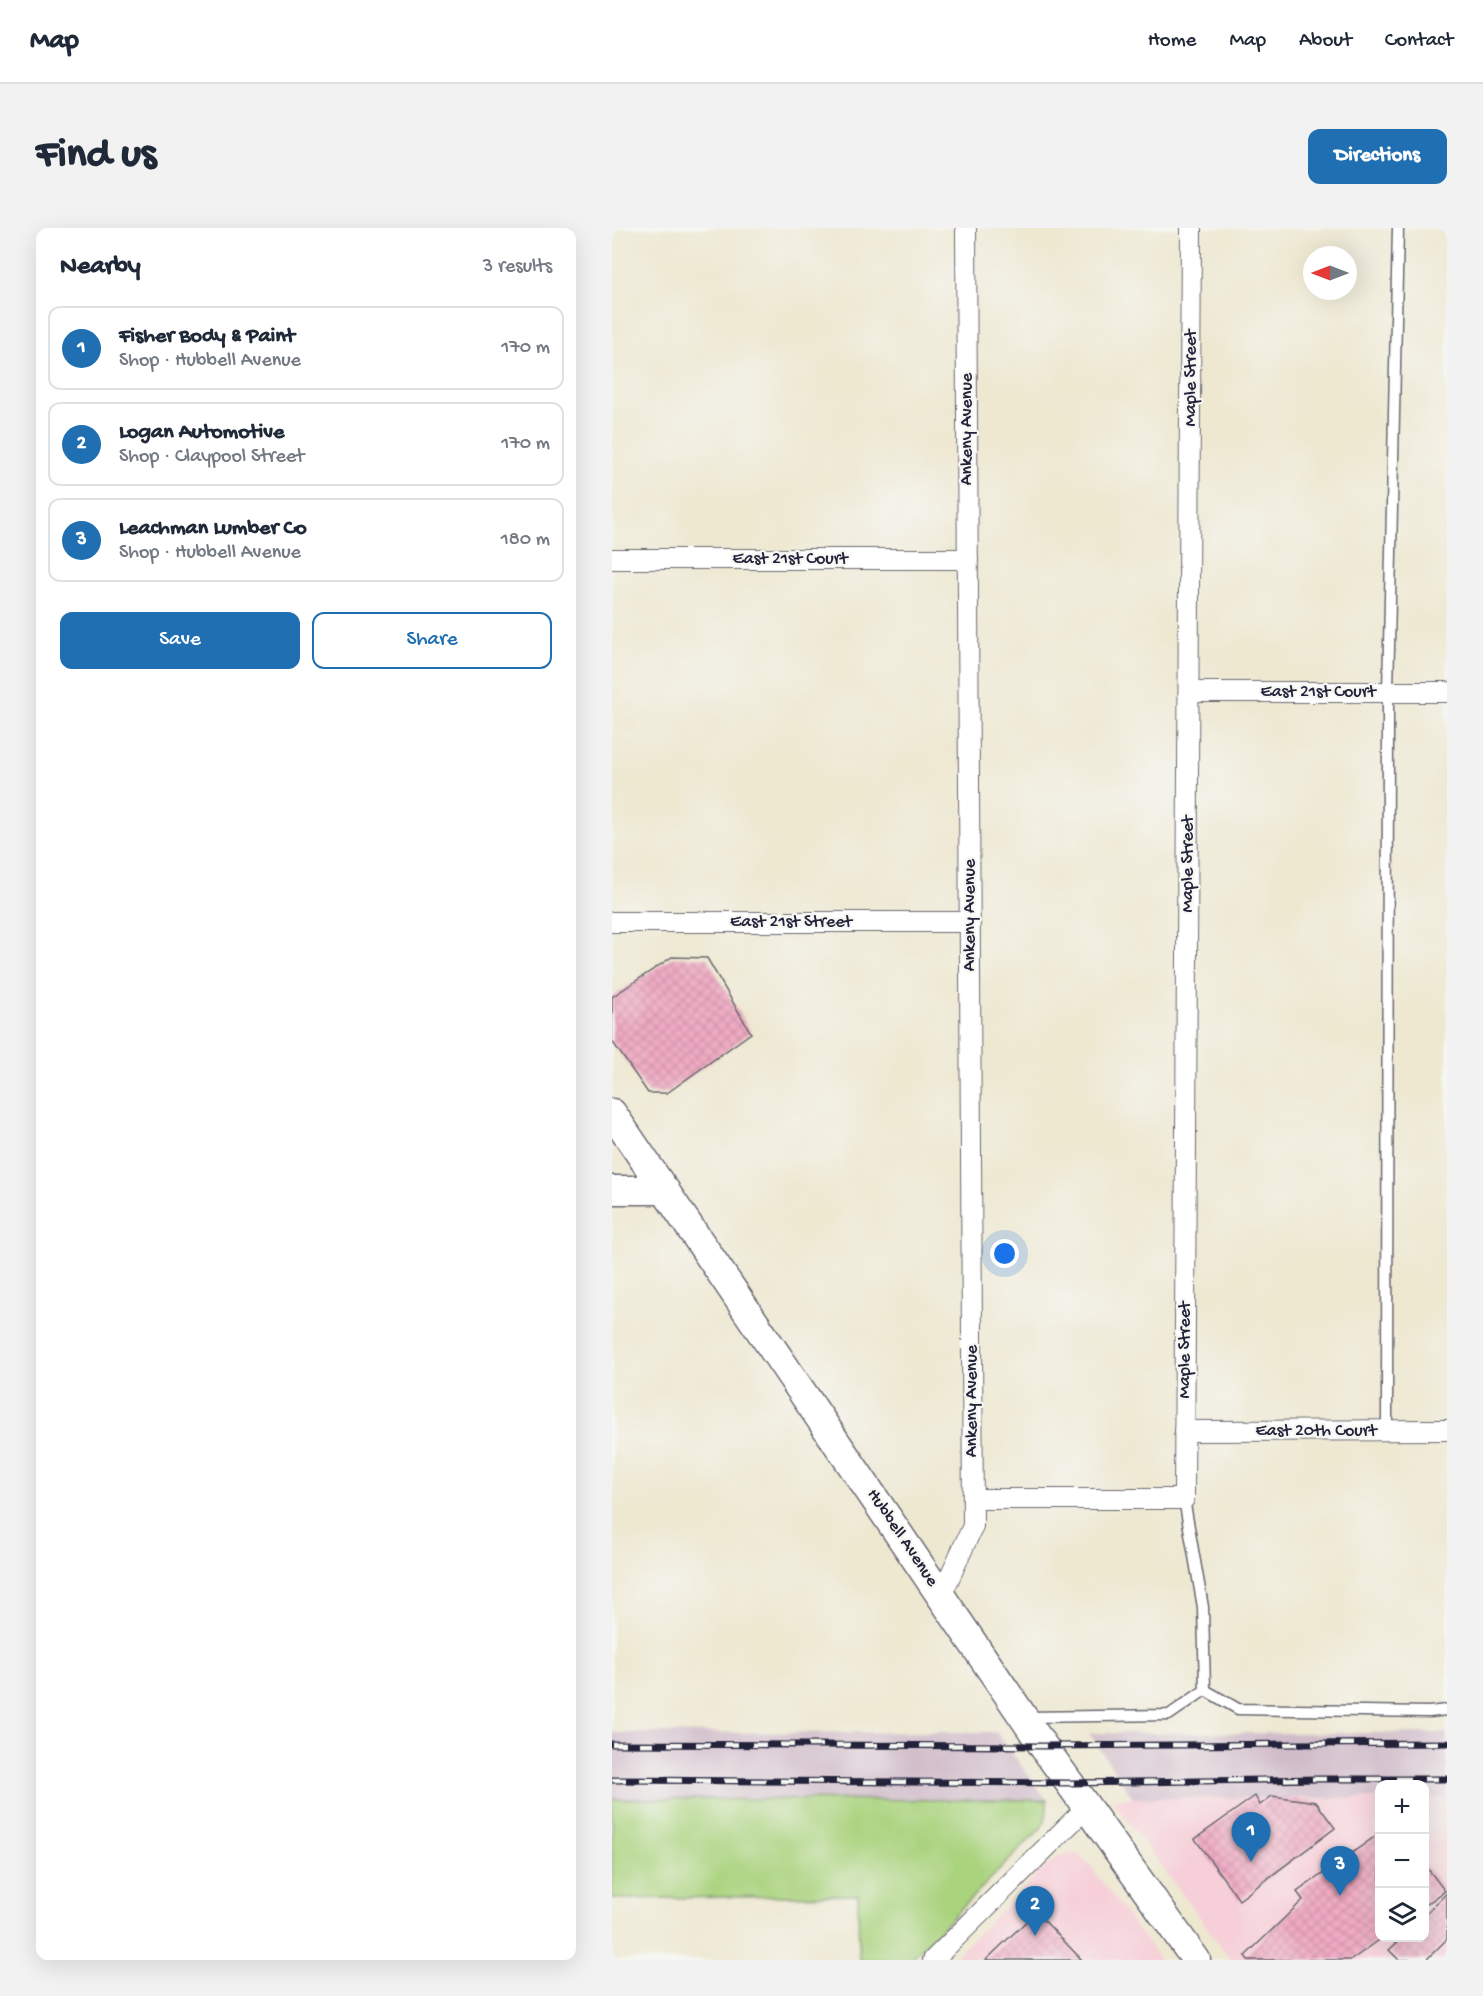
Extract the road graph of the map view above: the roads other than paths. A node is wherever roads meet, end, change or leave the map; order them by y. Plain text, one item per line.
1 (966, 228) edge
2 (1191, 228) edge
3 (1398, 228) edge
4 (612, 559) edge
5 (968, 559) junction
6 (1189, 692) junction
7 (1388, 692) junction
8 (1447, 692) edge
9 (612, 921) edge
10 (970, 922) junction
11 (612, 1113) edge
12 (612, 1190) edge
13 (665, 1190) junction
14 (1447, 1430) edge
15 (1184, 1431) junction
16 (1387, 1431) junction
17 (973, 1499) junction
18 (1184, 1499) junction
19 (941, 1596) junction
20 (1205, 1690) junction
21 (1447, 1710) edge
22 (1023, 1717) junction
23 (1086, 1808) junction
24 (933, 1960) edge
25 (1196, 1960) edge

1 - 5 street, Ankeny Avenue
2 - 6 street, Maple Street
3 - 7 lane
4 - 5 street, East 21st Court
5 - 10 street, Ankeny Avenue
6 - 7 street, East 21st Court
6 - 15 street, Maple Street
7 - 8 street, East 21st Court
7 - 16 lane
9 - 10 street, East 21st Street
10 - 17 street, Ankeny Avenue
11 - 13 main road, Hubbell Avenue
12 - 13 main road
13 - 19 main road, Hubbell Avenue
14 - 16 street, East 20th Court
15 - 16 street, East 20th Court
15 - 18 street, Maple Street
17 - 18 street
17 - 19 street, Ankeny Avenue
18 - 20 lane
19 - 22 main road, Hubbell Avenue
20 - 21 lane
20 - 22 lane
22 - 23 main road, Hubbell Avenue
23 - 24 street
23 - 25 main road, Hubbell Avenue

